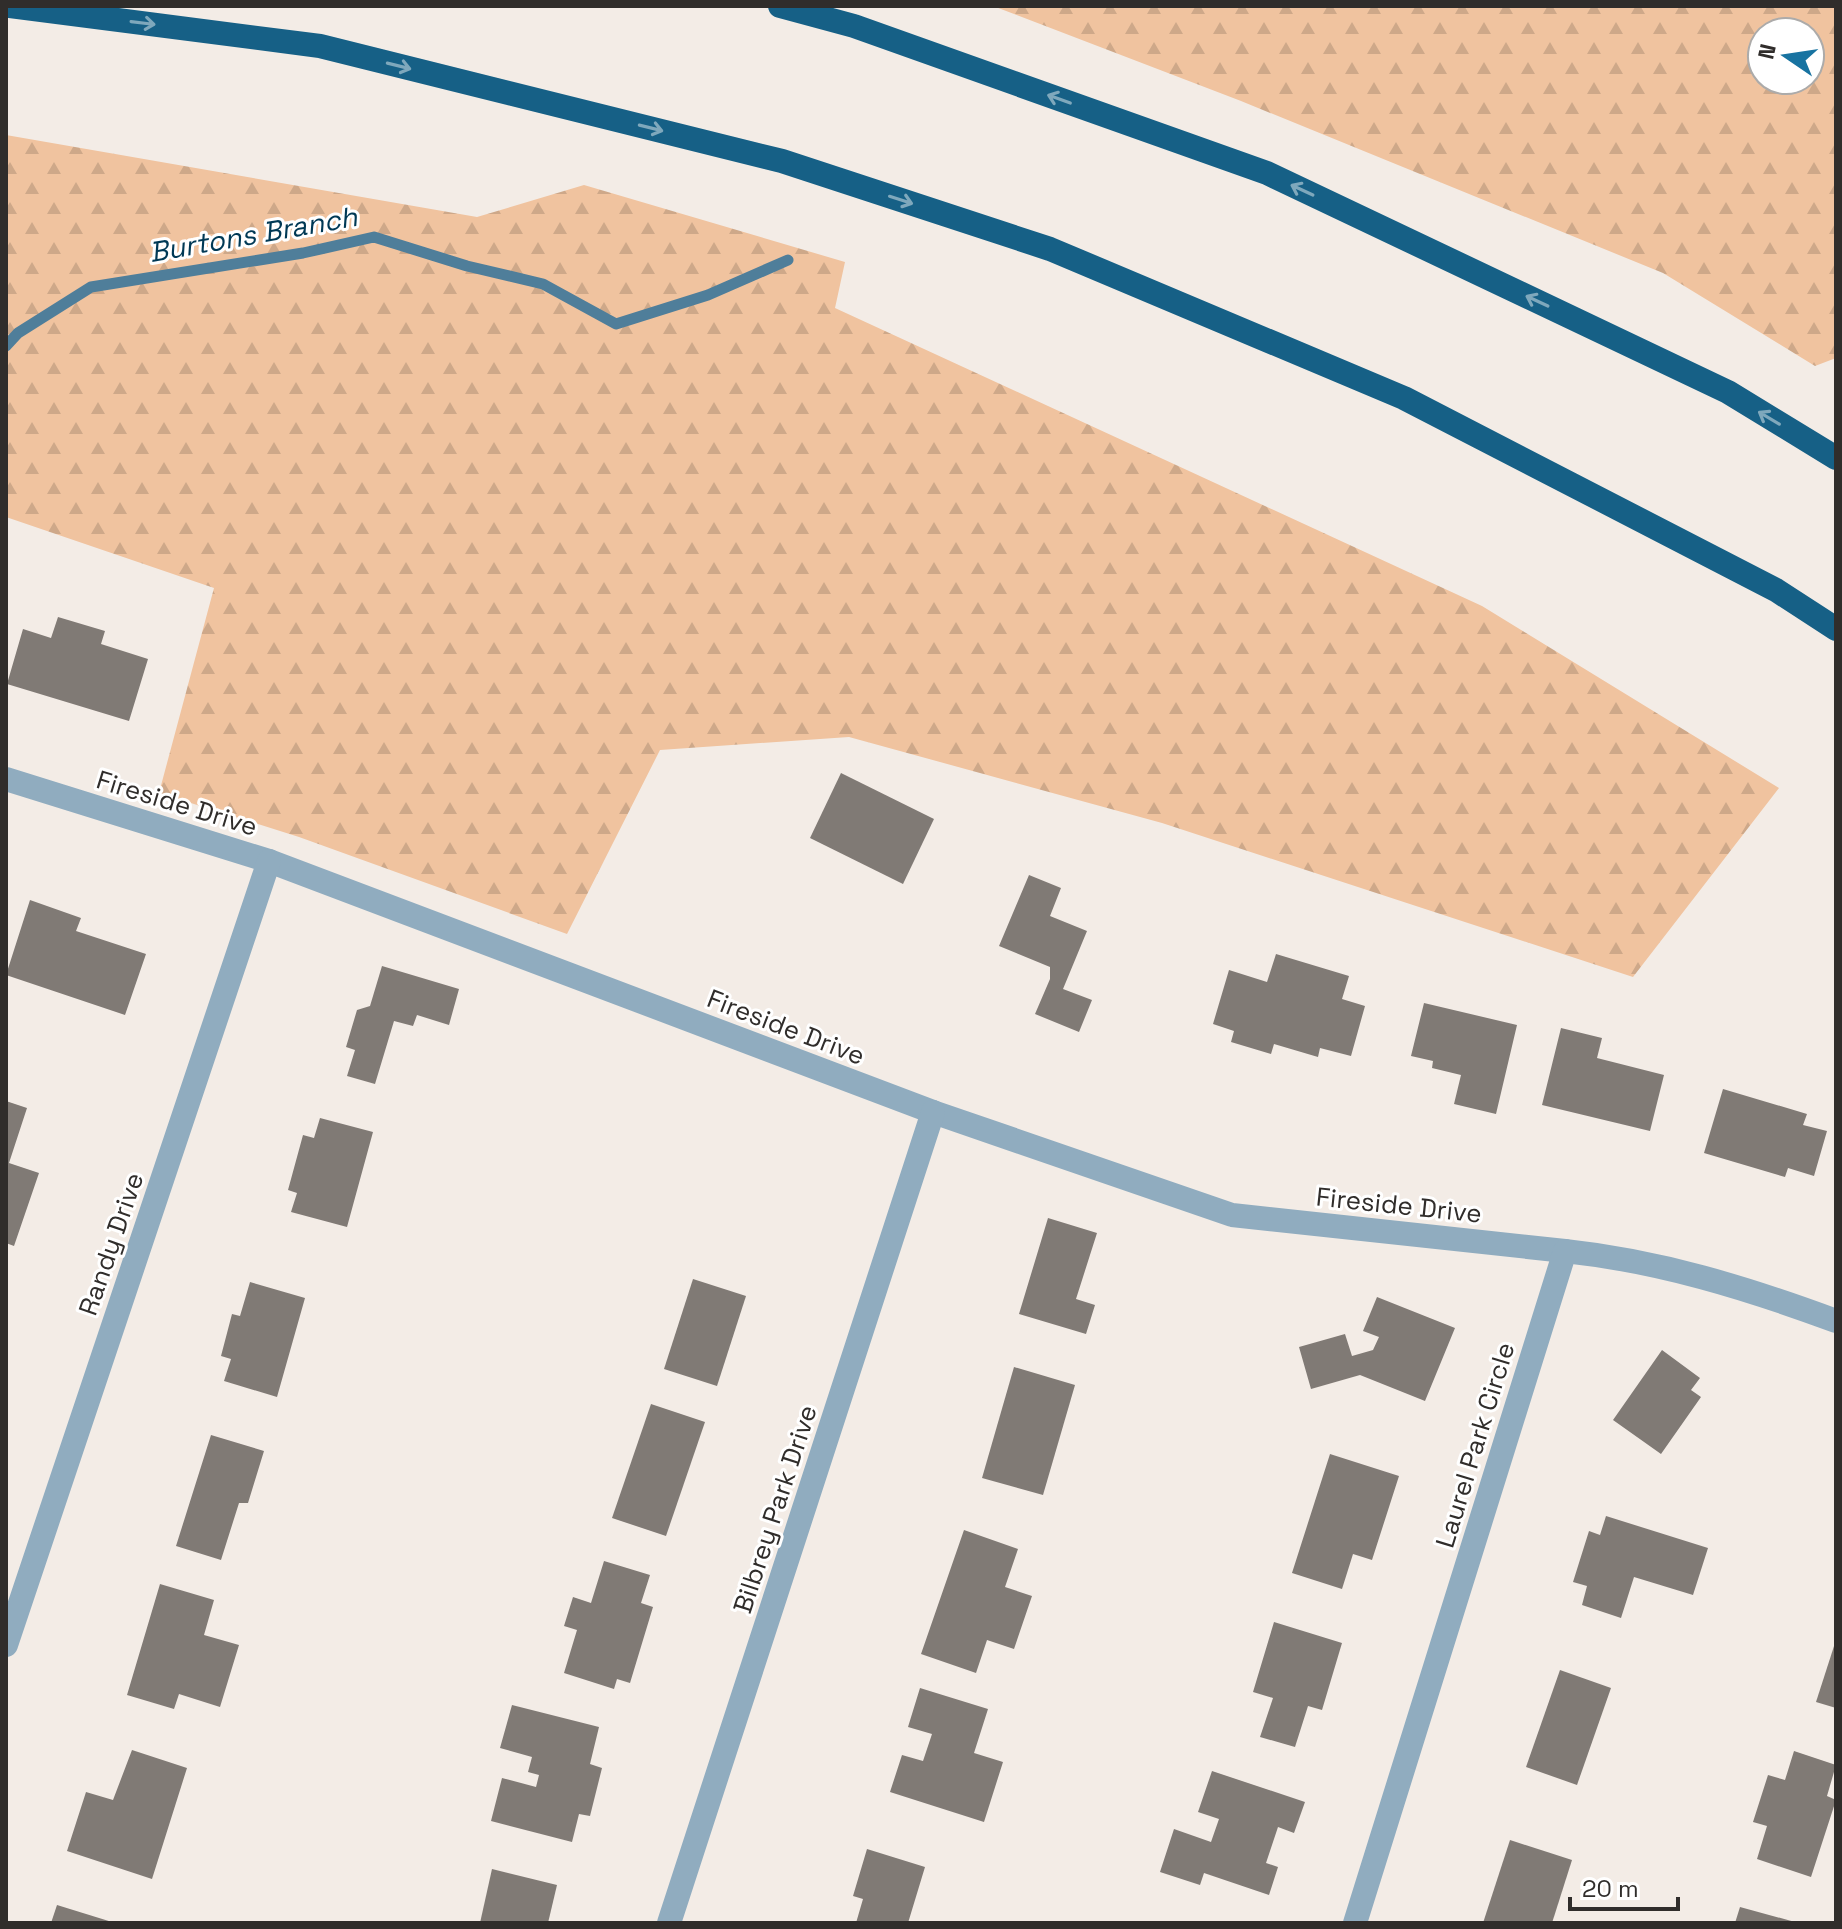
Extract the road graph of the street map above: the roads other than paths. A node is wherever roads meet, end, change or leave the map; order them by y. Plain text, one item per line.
1 (10, 6) edge
2 (780, 6) edge
3 (1836, 458) edge
4 (1836, 629) edge
5 (6, 779) edge
6 (269, 861) junction
7 (933, 1112) junction
8 (1565, 1251) junction
9 (1836, 1321) edge
10 (6, 1645) edge
11 (669, 1923) edge
12 (1355, 1923) edge

1 -> 4 highway
3 -> 2 highway
5 - 6 street, Fireside Drive
6 - 7 street, Fireside Drive
6 - 10 street, Randy Drive
7 - 8 street, Fireside Drive
7 - 11 street, Bilbrey Park Drive
8 - 9 street
8 - 12 street, Laurel Park Circle

